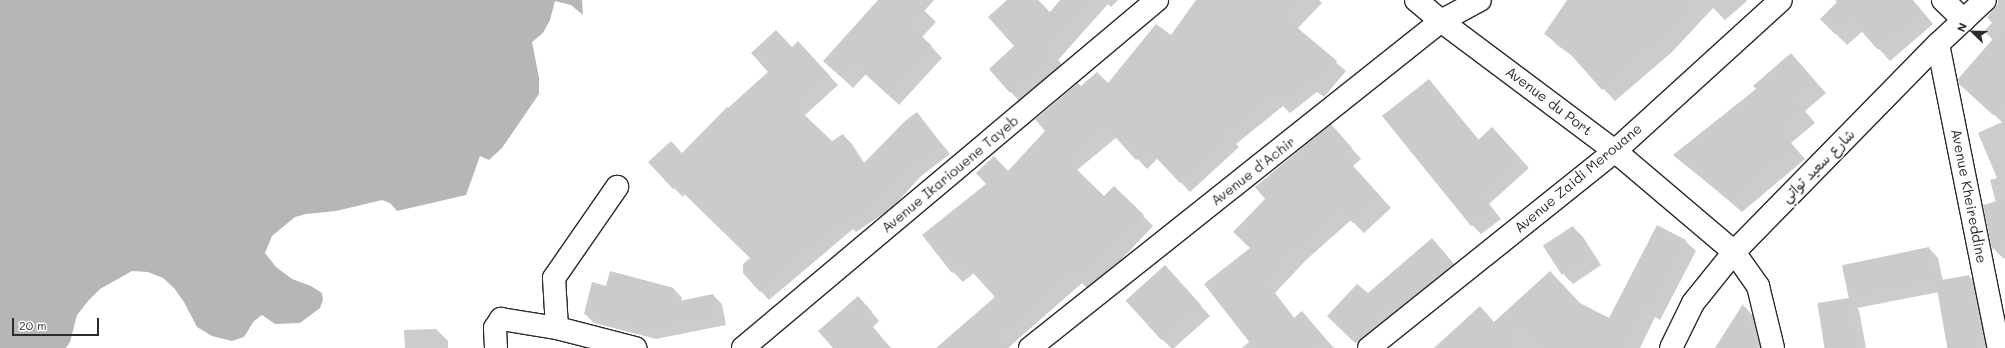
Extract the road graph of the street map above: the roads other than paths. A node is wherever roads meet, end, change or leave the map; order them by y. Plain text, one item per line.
1 (1157, 0) edge
2 (1416, 0) edge
3 (1480, 0) edge
4 (1781, 0) edge
5 (1943, 0) edge
6 (1985, 0) edge
7 (1964, 20) junction
8 (1441, 22) junction
9 (1938, 44) junction
10 (1615, 151) junction
11 (617, 187) dead end
12 (1734, 252) junction
13 (557, 328) junction
14 (496, 348) edge
15 (635, 348) edge
16 (743, 348) edge
17 (1030, 348) edge
18 (1368, 348) edge
19 (1671, 348) edge
20 (1773, 348) edge
21 (1999, 348) edge

1 - 16 street, Avenue Ikariouene Tayeb
2 - 8 street, Avenue du Port
3 - 8 street, Avenue d'Achir
4 - 10 street, Avenue Zaidi Merouane
5 - 7 street
6 - 7 street, شارع سعيد تواتي
7 - 9 street, شارع سعيد تواتي
8 - 10 street, Avenue du Port
8 - 17 street, Avenue d'Achir
9 - 12 street, شارع سعيد تواتي
9 - 21 street, Avenue Kheireddine
10 - 12 street, Avenue du Port
10 - 18 street, Avenue Zaidi Merouane
11 - 13 street
12 - 19 street, شارع سعيد تواتي
12 - 20 street, Avenue du Port
13 - 14 street
13 - 15 street

